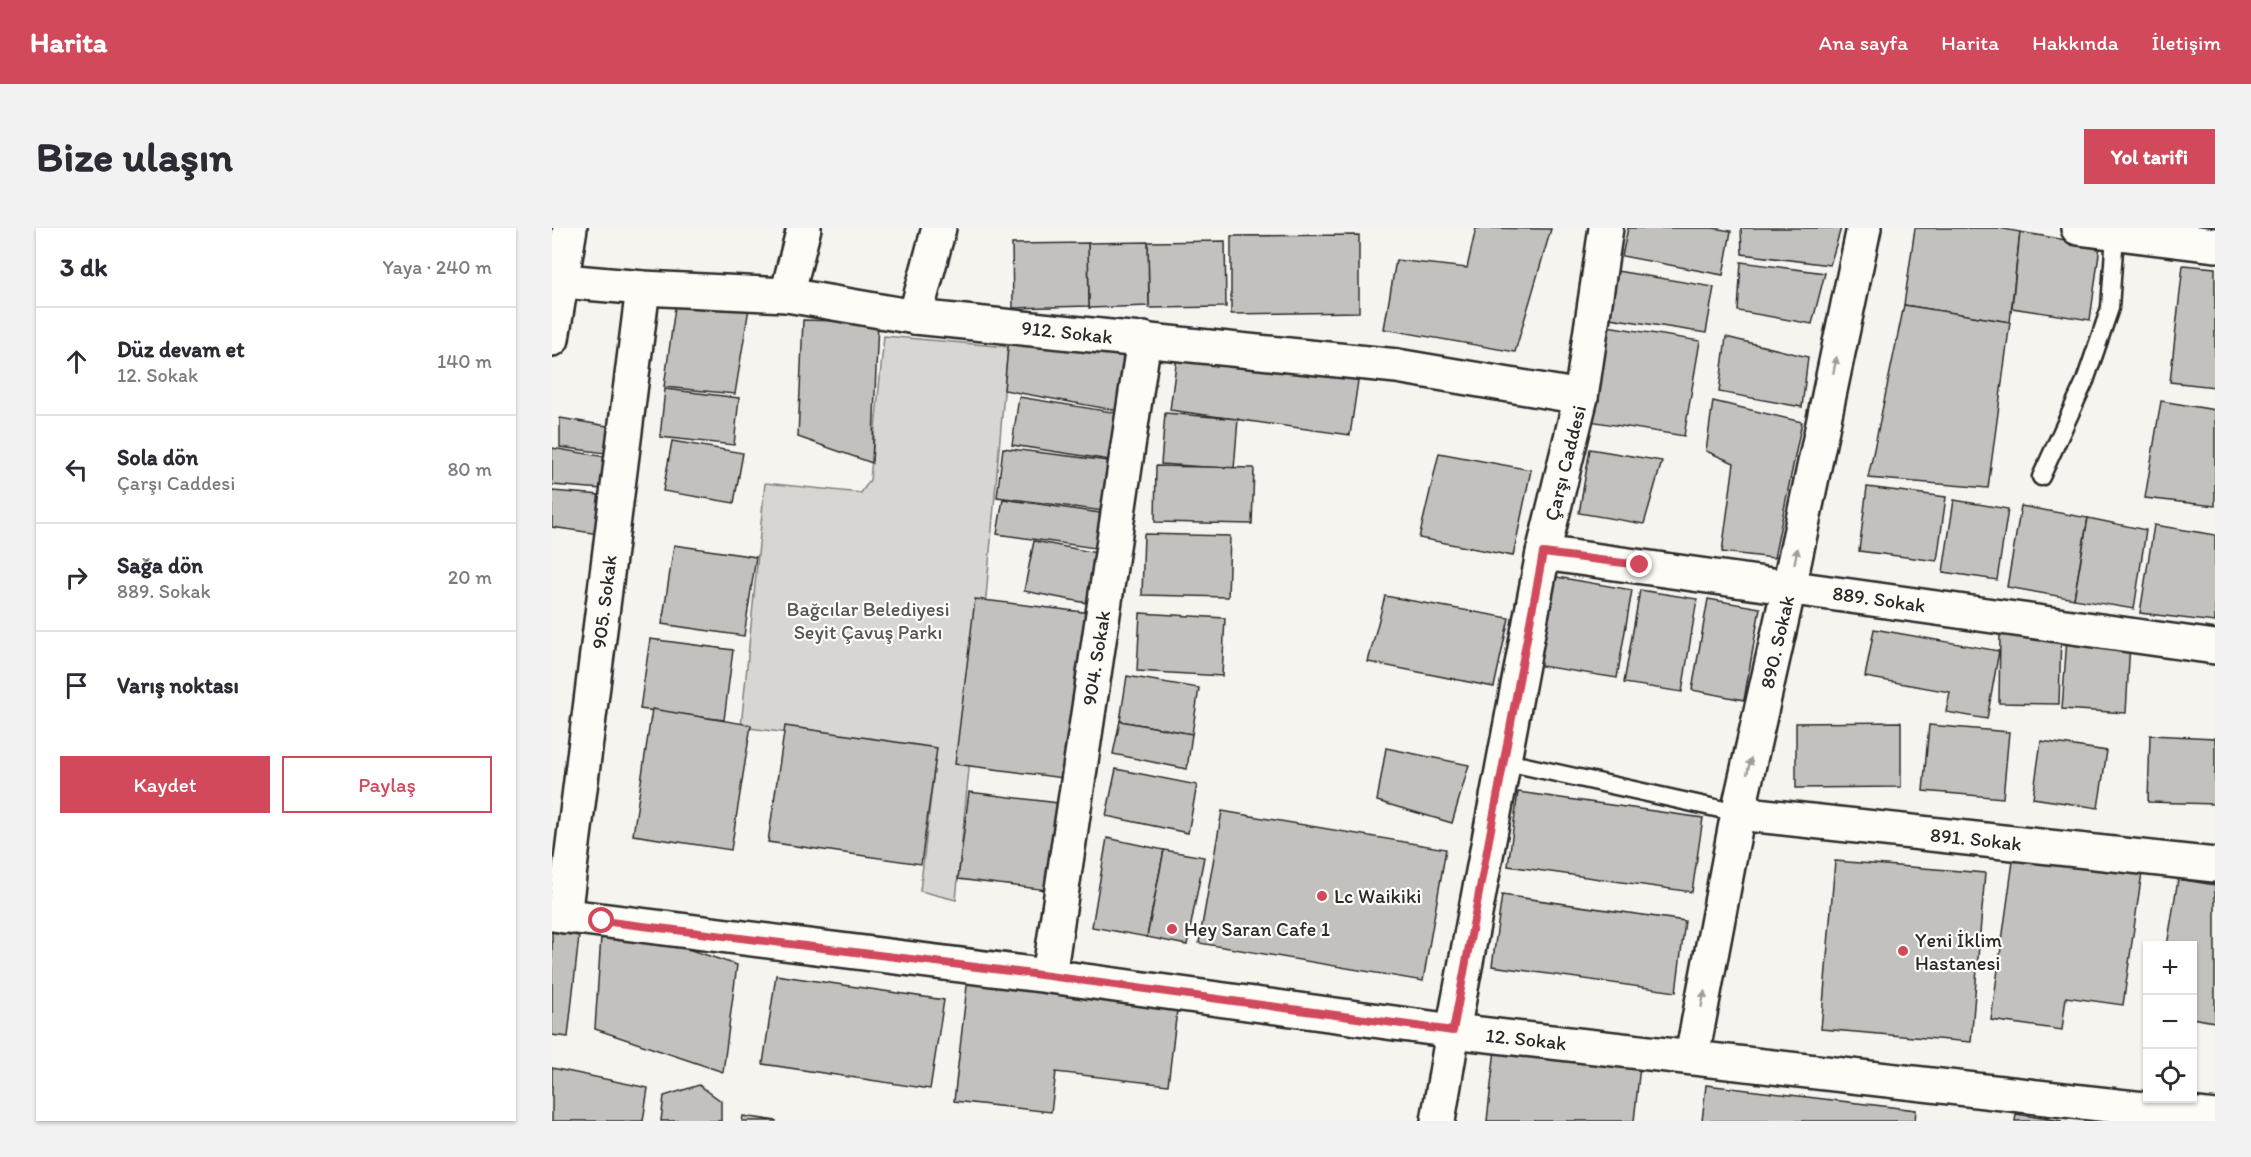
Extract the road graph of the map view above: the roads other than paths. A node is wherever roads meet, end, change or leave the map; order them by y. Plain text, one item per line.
1 (570, 228) edge
2 (804, 228) edge
3 (939, 228) edge
4 (1606, 228) edge
5 (1864, 228) edge
6 (2078, 228) edge
7 (2115, 231) edge
8 (2215, 245) edge
9 (557, 280) edge
10 (643, 288) junction
11 (787, 295) junction
12 (915, 317) junction
13 (552, 339) edge
14 (1144, 339) junction
15 (1581, 397) junction
16 (2041, 477) dead end
17 (1543, 553) junction
18 (1789, 587) junction
19 (2215, 646) edge
20 (1503, 761) junction
21 (1738, 813) junction
22 (2215, 865) edge
23 (558, 915) edge
24 (1049, 976) junction
25 (1453, 1031) junction
26 (1692, 1056) junction
27 (2215, 1117) edge
28 (1438, 1121) edge

1 - 9 street
2 - 11 street
3 - 12 street
4 - 15 street, Çarşı Caddesi
18 -> 5 street, 890. Sokak
6 - 7 street
7 - 8 street
7 - 16 lane
9 - 10 street, 912. Sokak
9 - 13 street
10 - 11 street, 912. Sokak
10 - 23 street, 905. Sokak
11 - 12 street, 912. Sokak
12 - 14 street, 912. Sokak
14 - 15 street, 912. Sokak
14 - 24 street, 904. Sokak
15 - 17 street, Çarşı Caddesi
17 - 18 street, 889. Sokak
17 - 20 street, Çarşı Caddesi
18 - 19 street, 889. Sokak
21 -> 18 street, 890. Sokak
20 - 21 lane
20 - 25 street, Çarşı Caddesi
21 - 22 street, 891. Sokak
26 -> 21 street, 890. Sokak
23 - 24 street, 12. Sokak
24 - 25 street, 12. Sokak
25 - 26 street, 12. Sokak
25 - 28 street, Çarşı Caddesi
26 - 27 street, 12. Sokak

